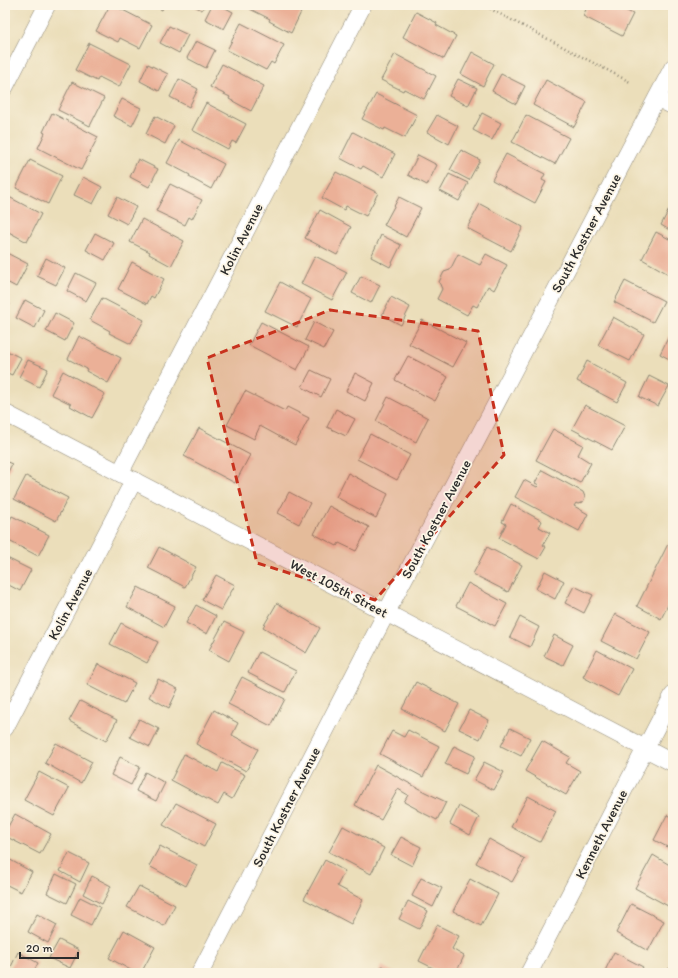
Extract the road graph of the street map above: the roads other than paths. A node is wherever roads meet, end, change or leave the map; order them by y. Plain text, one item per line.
1 (47, 5) edge
2 (363, 5) edge
3 (673, 67) edge
4 (5, 87) edge
5 (657, 98) junction
6 (673, 106) edge
7 (5, 412) edge
8 (127, 477) junction
9 (387, 613) junction
10 (673, 695) edge
11 (5, 728) edge
12 (645, 749) junction
13 (673, 763) edge
14 (200, 973) edge
15 (529, 973) edge

1 - 4 street
2 - 8 street, Kolin Avenue
3 - 5 street, South Kostner Avenue
5 - 6 street
5 - 9 street, South Kostner Avenue
7 - 8 street, West 105th Street
8 - 9 street, West 105th Street
8 - 11 street, Kolin Avenue
9 - 12 street, West 105th Street
9 - 14 street, South Kostner Avenue
10 - 12 street, Kenneth Avenue
12 - 13 street, West 105th Street
12 - 15 street, Kenneth Avenue

